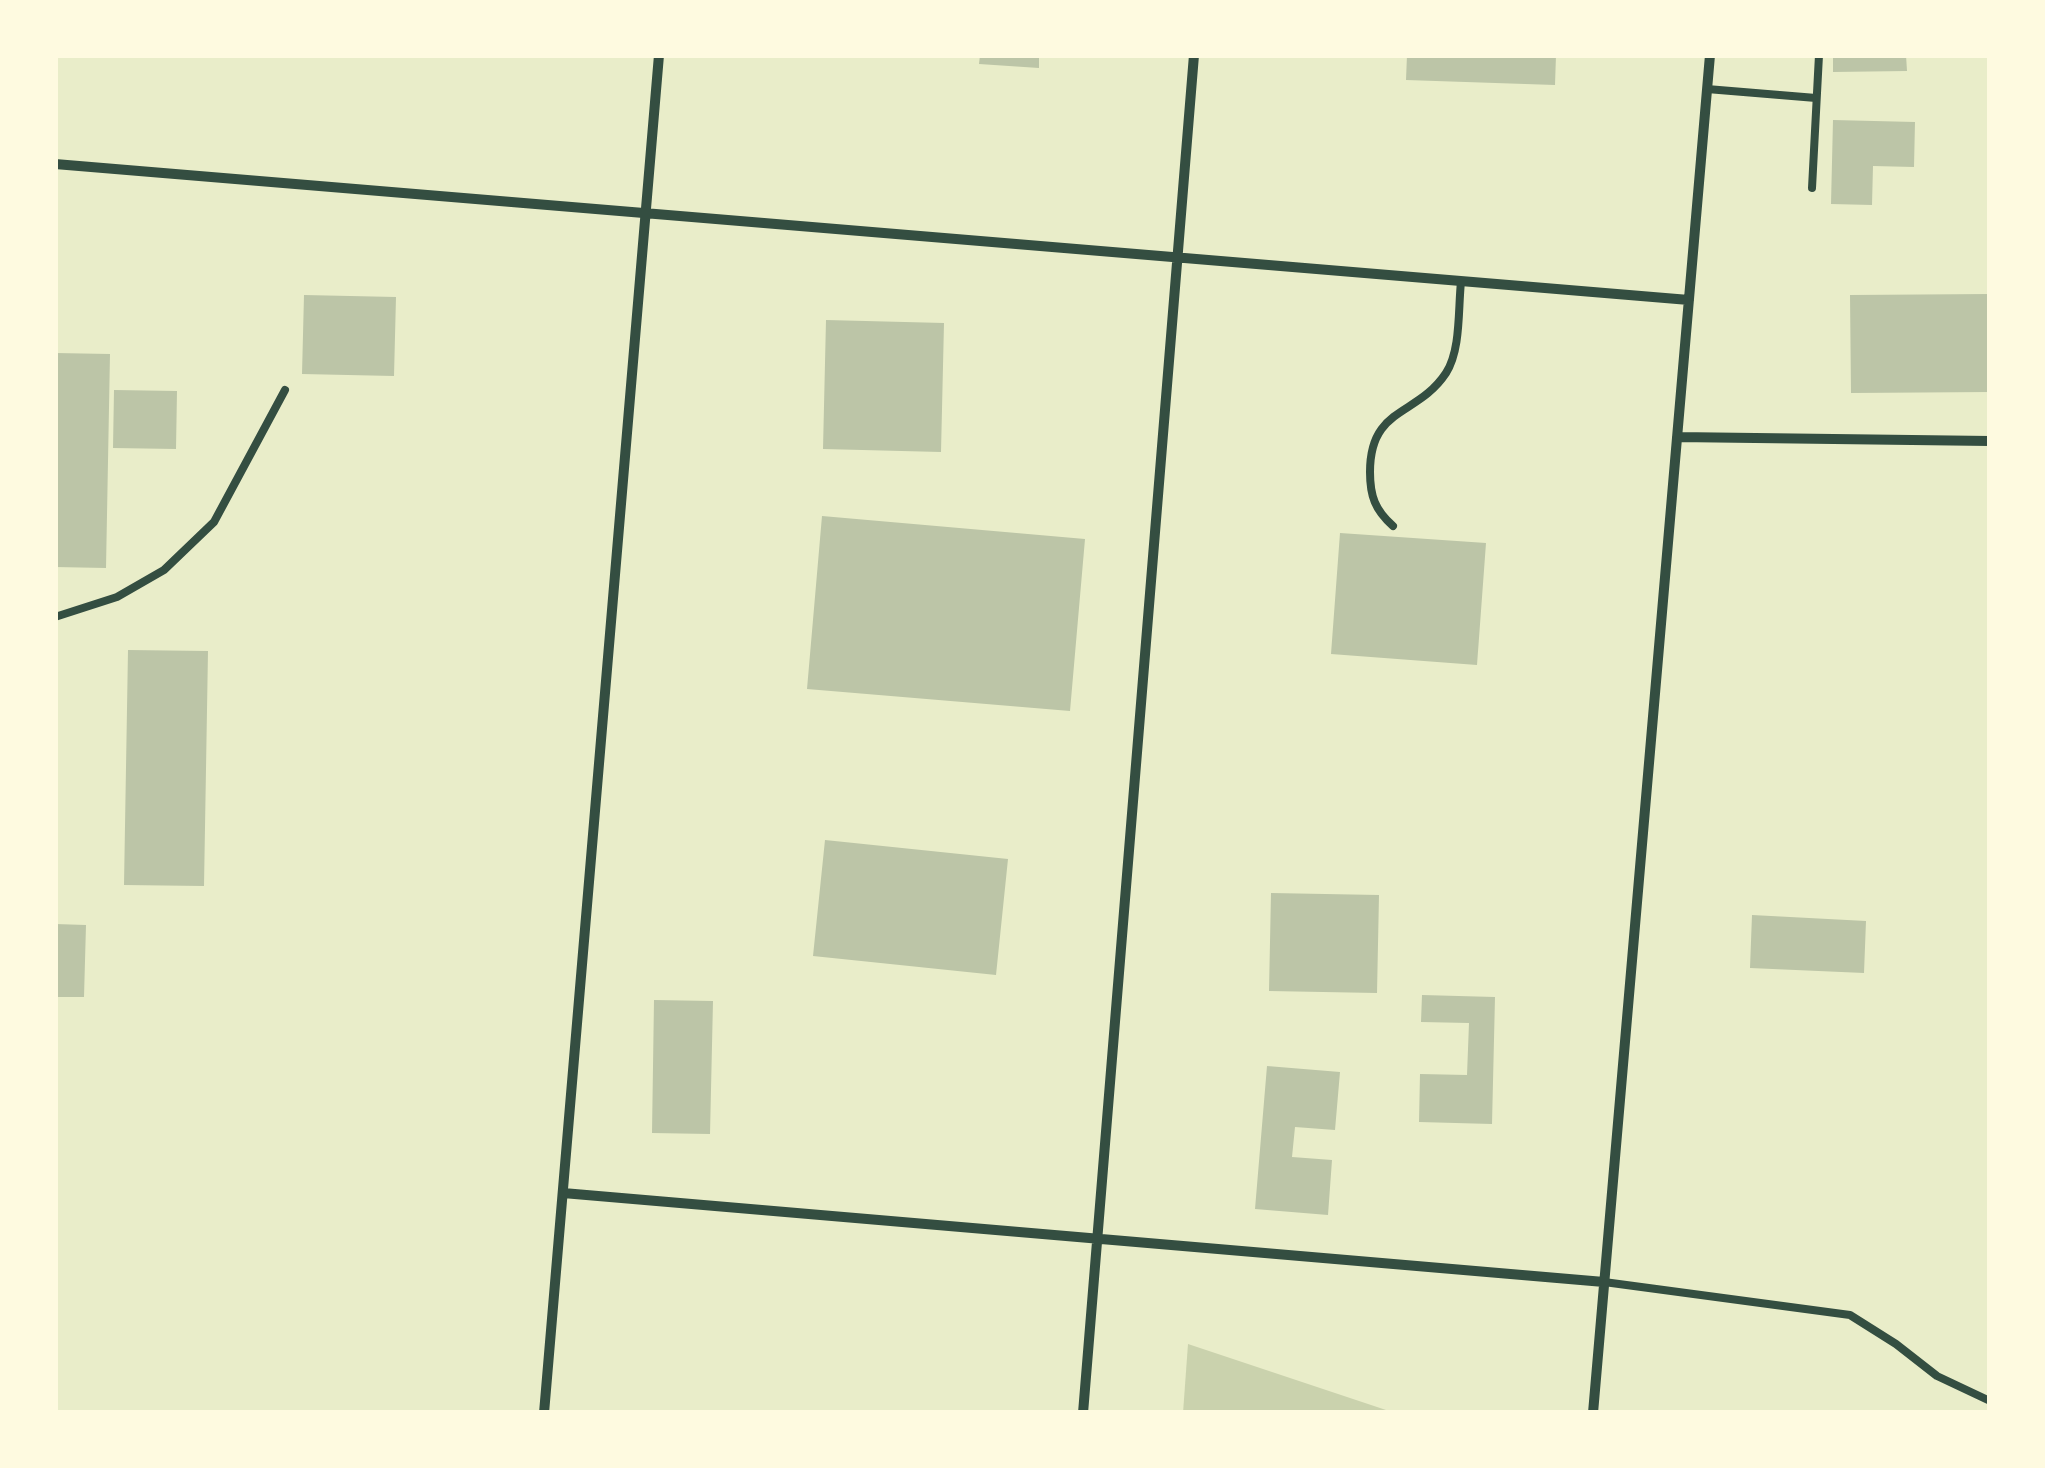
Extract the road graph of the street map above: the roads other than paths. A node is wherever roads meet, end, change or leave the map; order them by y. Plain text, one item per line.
1 (659, 55) edge
2 (1194, 55) edge
3 (1710, 55) edge
4 (1819, 55) edge
5 (1707, 89) junction
6 (1816, 98) junction
7 (55, 164) edge
8 (1812, 188) dead end
9 (646, 215) junction
10 (1176, 258) junction
11 (1461, 282) junction
12 (1689, 300) junction
13 (285, 390) dead end
14 (1678, 437) junction
15 (1990, 441) edge
16 (1392, 526) dead end
17 (55, 617) edge
18 (563, 1193) junction
19 (1095, 1239) junction
20 (1604, 1282) junction
21 (1990, 1400) edge
22 (544, 1413) edge
23 (1082, 1413) edge
24 (1593, 1413) edge

1 - 9 street
2 - 10 street
3 - 5 street
4 - 6 lane
5 - 6 lane
5 - 12 street
6 - 8 lane
7 - 9 street
9 - 10 street
9 - 18 street
10 - 11 street
10 - 19 street
11 - 12 street
11 - 16 lane
12 - 14 street
13 - 17 lane
14 - 15 street
14 - 20 street
18 - 19 street
18 - 22 street
19 - 20 street
19 - 23 street
20 - 21 lane
20 - 24 street

